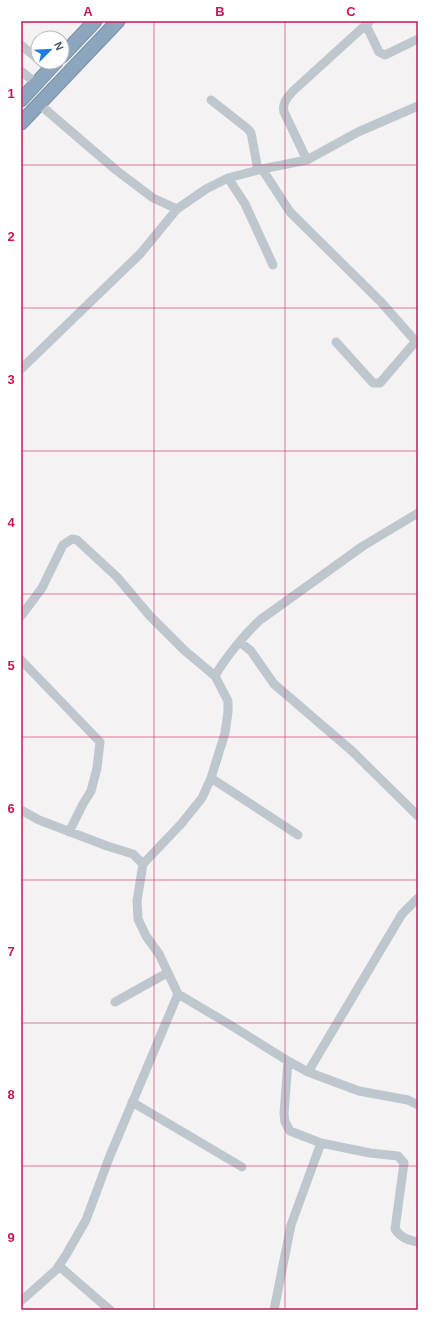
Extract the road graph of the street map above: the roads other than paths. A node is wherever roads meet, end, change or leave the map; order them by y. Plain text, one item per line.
1 (95, 21) edge
2 (118, 21) edge
3 (368, 23) edge
4 (418, 40) edge
5 (21, 46) edge
6 (70, 48) edge
7 (30, 53) edge
8 (46, 70) edge
9 (21, 71) edge
10 (36, 83) junction
11 (21, 100) edge
12 (211, 100) dead end
13 (38, 104) junction
14 (418, 106) edge
15 (21, 122) edge
16 (307, 160) junction
17 (260, 169) junction
18 (228, 178) junction
19 (177, 209) junction
20 (273, 265) dead end
21 (336, 342) dead end
22 (417, 343) edge
23 (21, 369) edge
24 (418, 513) edge
25 (21, 616) edge
26 (240, 642) junction
27 (21, 660) edge
28 (215, 676) junction
29 (211, 778) junction
30 (21, 810) edge
31 (418, 816) edge
32 (69, 832) junction
33 (298, 835) dead end
34 (143, 864) junction
35 (418, 898) edge
36 (168, 973) junction
37 (178, 994) junction
38 (115, 1002) dead end
39 (288, 1061) junction
40 (308, 1072) junction
41 (132, 1102) junction
42 (418, 1104) edge
43 (321, 1143) junction
44 (242, 1167) dead end
45 (418, 1242) edge
46 (59, 1266) junction
47 (21, 1301) edge
48 (110, 1310) edge
49 (274, 1310) edge

1 - 6 highway
2 - 13 highway
3 - 4 street
3 - 16 street
5 - 7 street
8 - 10 highway
9 - 10 street
10 - 11 highway
12 - 17 street
13 - 15 highway
13 - 19 street
14 - 16 street
16 - 17 street
17 - 18 street
17 - 22 street
18 - 19 street
18 - 20 street
19 - 23 street
21 - 22 street
24 - 26 street
25 - 28 street
26 - 28 street
26 - 31 street
27 - 32 street
28 - 29 street
29 - 33 street
29 - 34 street
30 - 32 street
32 - 34 street
34 - 36 street
35 - 40 street
36 - 37 street
36 - 38 street
37 - 39 street
37 - 41 street
39 - 40 street
39 - 43 street
40 - 42 street
41 - 44 street
41 - 46 street
43 - 45 street
43 - 49 street
46 - 47 street
46 - 48 street

